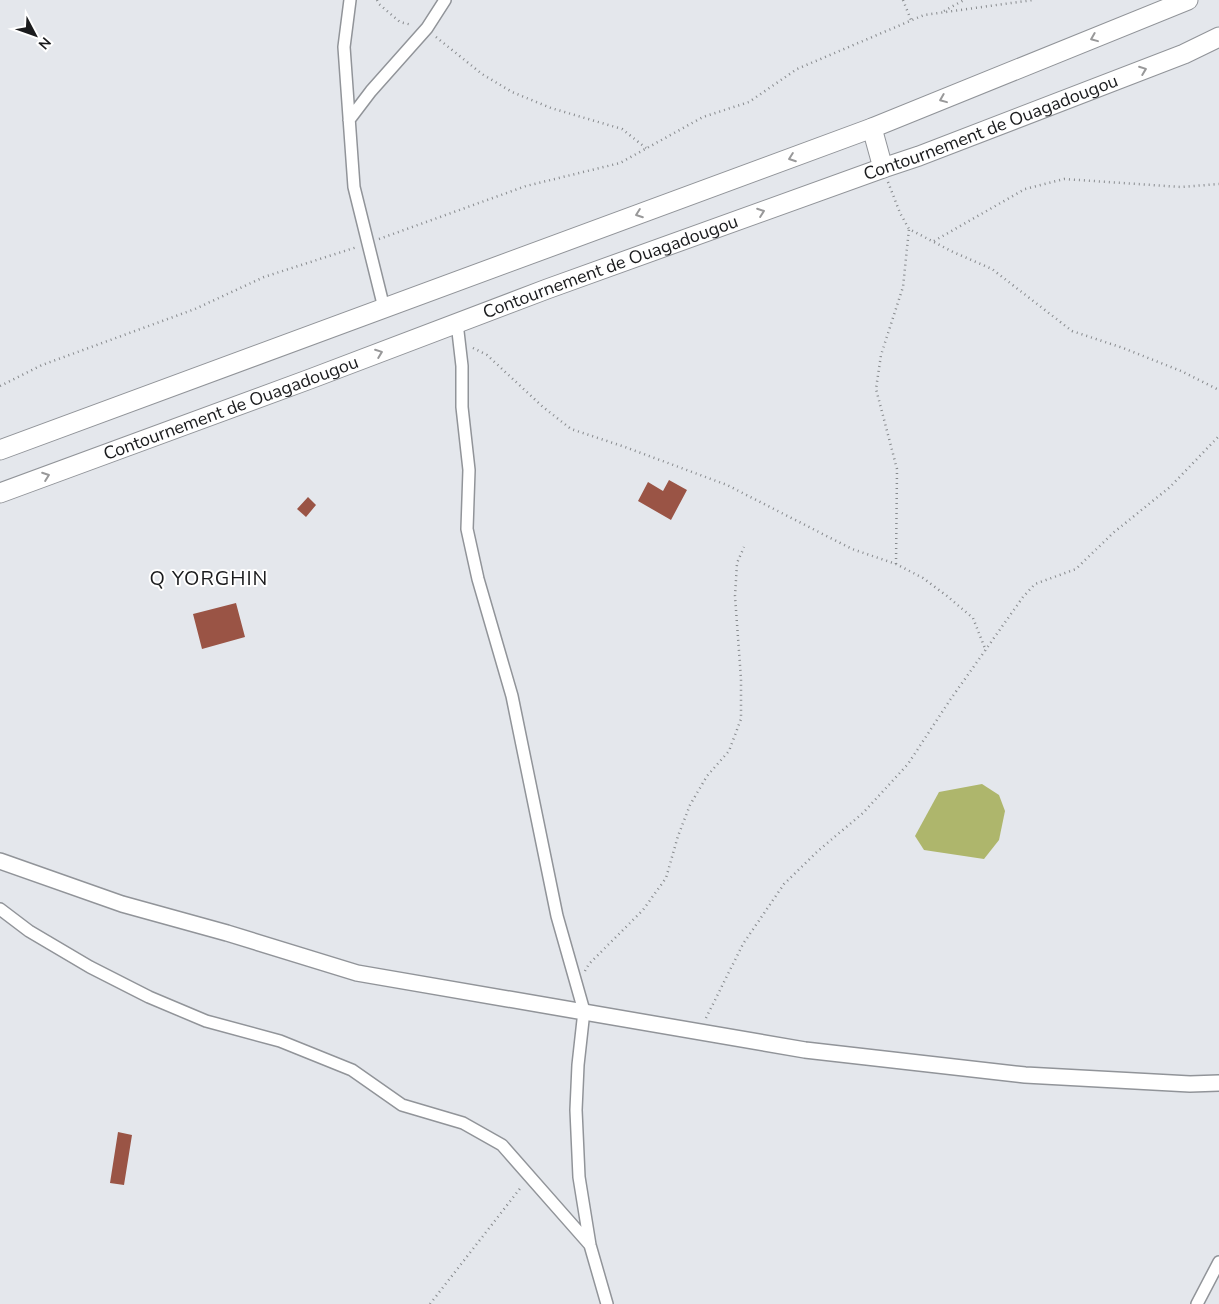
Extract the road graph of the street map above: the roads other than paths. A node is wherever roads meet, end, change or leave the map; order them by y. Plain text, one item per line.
1 (350, 0) edge
2 (445, 0) edge
3 (1188, 0) edge
4 (1219, 37) edge
5 (349, 120) junction
6 (872, 128) junction
7 (883, 168) junction
8 (384, 308) junction
9 (458, 332) junction
10 (0, 450) edge
11 (0, 493) edge
12 (0, 861) edge
13 (0, 909) edge
14 (584, 1010) junction
15 (1219, 1083) edge
16 (590, 1245) junction
17 (1219, 1262) edge
18 (607, 1304) edge
19 (1197, 1304) edge

1 - 5 street
2 - 5 street
3 -> 6 highway
7 -> 4 highway, Contournement de Ouagadougou
5 - 8 street
6 - 7 highway
6 -> 8 highway
9 -> 7 highway, Contournement de Ouagadougou
8 - 10 highway
11 -> 9 highway, Contournement de Ouagadougou
9 - 14 street
12 - 14 main road
13 - 16 street
14 - 15 main road
14 - 16 street
16 - 18 street
17 - 19 street

